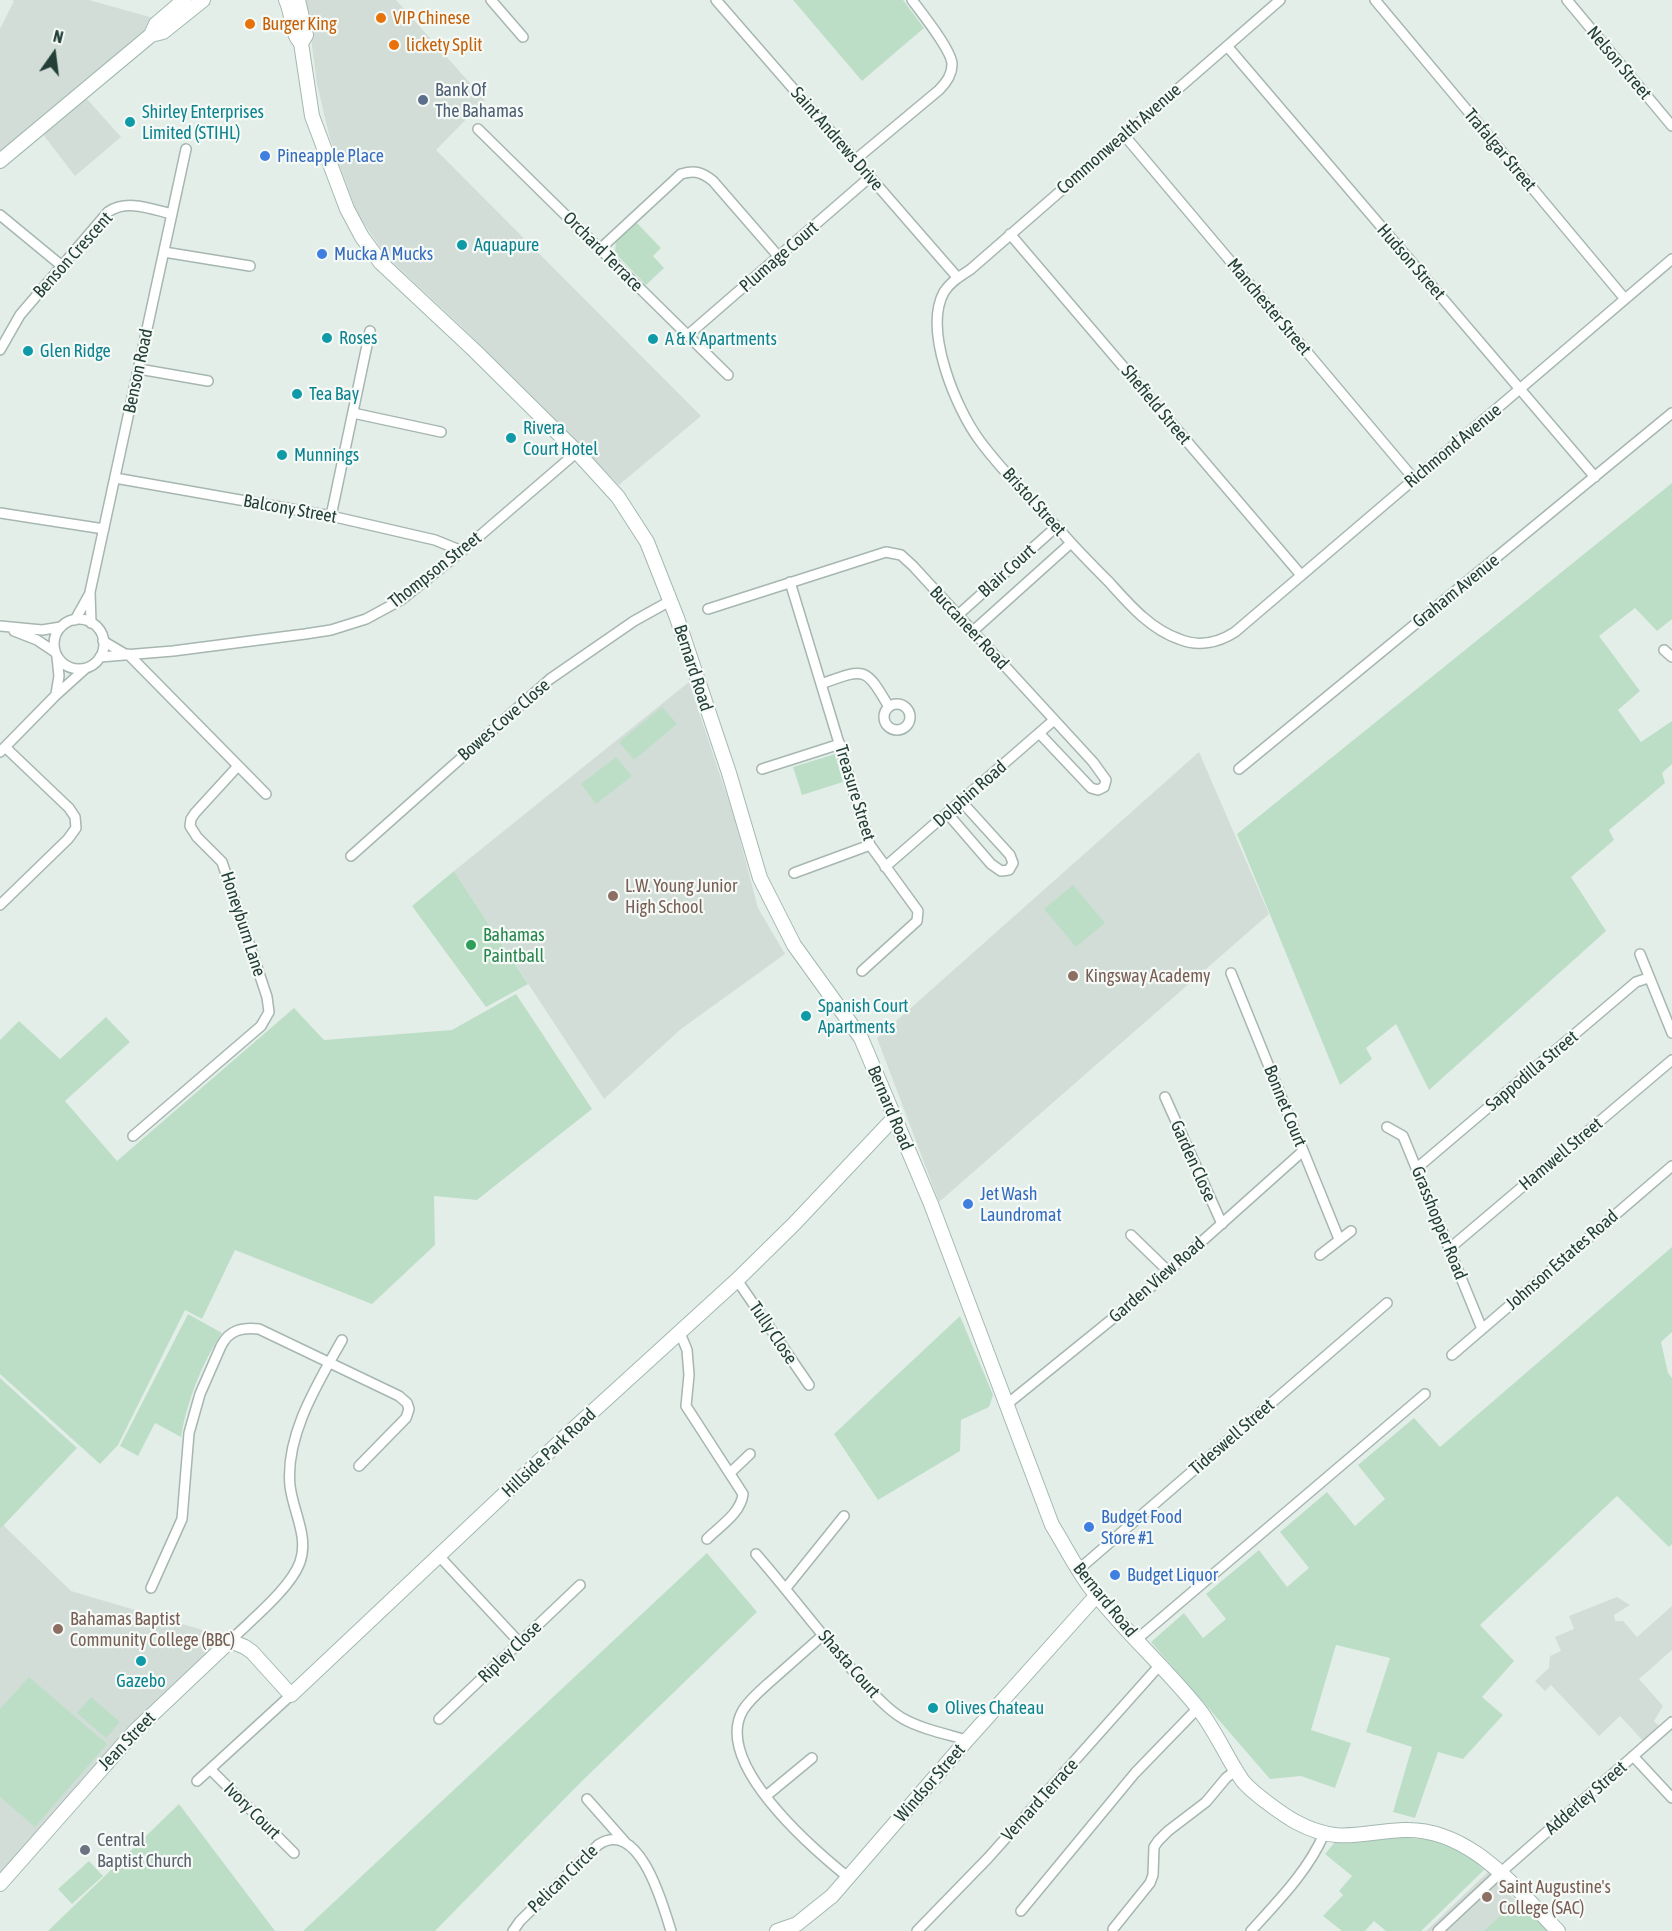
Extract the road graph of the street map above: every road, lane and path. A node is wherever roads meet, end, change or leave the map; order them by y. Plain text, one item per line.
1 (184, 0) edge
2 (204, 0) edge
3 (286, 0) edge
4 (298, 0) edge
5 (491, 0) edge
6 (716, 0) edge
7 (912, 0) edge
8 (1280, 0) edge
9 (1375, 0) edge
10 (1567, 0) edge
11 (151, 34) junction
12 (523, 37) dead end
13 (301, 43) junction
14 (1227, 46) junction
15 (1672, 126) edge
16 (478, 129) dead end
17 (1124, 135) junction
18 (186, 149) dead end
19 (855, 160) junction
20 (0, 161) edge
21 (870, 177) junction
22 (172, 214) junction
23 (0, 215) edge
24 (1010, 234) junction
25 (600, 249) junction
26 (164, 252) junction
27 (779, 257) junction
28 (1672, 259) edge
29 (62, 266) junction
30 (250, 266) dead end
31 (958, 278) junction
32 (1625, 299) junction
33 (370, 331) dead end
34 (688, 335) junction
35 (0, 350) edge
36 (139, 369) junction
37 (728, 375) dead end
38 (208, 381) dead end
39 (1520, 389) junction
40 (353, 413) junction
41 (1672, 413) edge
42 (441, 432) dead end
43 (577, 452) junction
44 (1595, 477) junction
45 (115, 478) junction
46 (1414, 479) junction
47 (0, 513) edge
48 (331, 516) junction
49 (1056, 527) junction
50 (104, 529) junction
51 (1071, 543) junction
52 (462, 551) junction
53 (1301, 575) junction
54 (790, 582) junction
55 (90, 592) junction
56 (670, 601) junction
57 (708, 609) dead end
58 (958, 615) junction
59 (75, 620) junction
60 (91, 623) junction
61 (3, 627) edge
62 (61, 627) junction
63 (973, 631) junction
64 (1235, 632) joint
65 (103, 641) junction
66 (1664, 650) dead end
67 (56, 654) junction
68 (127, 654) junction
69 (100, 657) junction
70 (1672, 657) edge
71 (86, 668) junction
72 (821, 684) junction
73 (55, 696) junction
74 (889, 707) dead end
75 (1054, 720) junction
76 (1039, 733) junction
77 (840, 744) junction
78 (3, 750) edge
79 (238, 766) junction
80 (762, 769) dead end
81 (1239, 769) dead end
82 (266, 794) dead end
83 (961, 801) junction
84 (947, 813) junction
85 (870, 845) junction
86 (351, 856) dead end
87 (885, 867) junction
88 (794, 873) dead end
89 (0, 905) edge
90 (1640, 954) dead end
91 (862, 971) dead end
92 (1231, 973) dead end
93 (1648, 978) junction
94 (1672, 1033) edge
95 (1672, 1060) edge
96 (1165, 1097) dead end
97 (894, 1118) junction
98 (1387, 1127) dead end
99 (133, 1136) dead end
100 (1304, 1151) junction
101 (1672, 1166) edge
102 (1417, 1168) junction
103 (1221, 1224) junction
104 (1351, 1231) dead end
105 (1131, 1235) dead end
106 (1339, 1239) junction
107 (1450, 1248) junction
108 (1320, 1255) dead end
109 (1168, 1271) junction
110 (737, 1280) junction
111 (1387, 1303) dead end
112 (1482, 1329) junction
113 (680, 1333) junction
114 (342, 1340) dead end
115 (1452, 1355) dead end
116 (329, 1363) junction
117 (809, 1385) dead end
118 (1425, 1394) dead end
119 (1006, 1405) junction
120 (750, 1454) dead end
121 (359, 1466) dead end
122 (730, 1473) junction
123 (844, 1516) dead end
124 (707, 1539) dead end
125 (756, 1554) dead end
126 (439, 1556) junction
127 (1078, 1570) junction
128 (580, 1585) dead end
129 (151, 1587) dead end
130 (786, 1588) junction
131 (1097, 1596) junction
132 (823, 1635) junction
133 (1136, 1640) junction
134 (230, 1641) junction
135 (520, 1643) junction
136 (1160, 1666) junction
137 (291, 1695) junction
138 (1198, 1708) junction
139 (439, 1719) dead end
140 (1672, 1722) edge
141 (967, 1740) junction
142 (1633, 1756) junction
143 (812, 1758) dead end
144 (210, 1769) junction
145 (1236, 1770) junction
146 (196, 1781) dead end
147 (766, 1796) junction
148 (587, 1798) dead end
149 (1672, 1798) edge
150 (1324, 1834) junction
151 (628, 1845) junction
152 (294, 1853) dead end
153 (1500, 1873) junction
154 (849, 1878) junction
155 (0, 1884) edge
156 (1021, 1911) dead end
157 (1254, 1927) edge
158 (799, 1928) edge
159 (1113, 1929) dead end
160 (513, 1931) edge
161 (671, 1931) edge
162 (777, 1931) edge
163 (918, 1931) edge
164 (1266, 1931) edge
165 (1438, 1931) edge
166 (1558, 1931) edge

1 - 11 main road
2 - 11 main road
3 - 13 main road, Bernard Road
4 - 13 main road, Bernard Road
5 - 12 street
6 - 19 street, Saint Andrews Drive
7 - 19 street
8 - 14 street, Commonwealth Avenue
9 - 32 street, Trafalgar Street
10 - 15 street, Nelson Street
11 - 20 main road
13 - 43 main road, Bernard Road
14 - 17 street, Commonwealth Avenue
14 - 39 street, Hudson Street
16 - 25 street, Orchard Terrace
17 - 24 street, Commonwealth Avenue
17 - 46 street, Manchester Street
18 - 22 street, Benson Road
19 - 21 street, Saint Andrews Drive
21 - 27 street, Plumage Court
21 - 31 street, Saint Andrews Drive
22 - 26 street, Benson Road
22 - 29 street, Benson Crescent
23 - 29 street
24 - 31 street, Commonwealth Avenue
24 - 53 street, Shefield Street
25 - 27 street
25 - 34 street, Orchard Terrace
26 - 30 street
26 - 36 street, Benson Road
27 - 34 street, Plumage Court
28 - 32 street, Richmond Avenue
29 - 35 street, Benson Crescent
31 - 49 street, Bristol Street
32 - 39 street, Richmond Avenue
33 - 40 street
34 - 37 street, Orchard Terrace
36 - 38 street
36 - 45 street, Benson Road
39 - 44 street, Hudson Street
39 - 46 street, Richmond Avenue
40 - 42 street
40 - 48 street
41 - 44 street, Graham Avenue
43 - 52 street, Thompson Street
43 - 56 main road, Bernard Road
44 - 81 street, Graham Avenue
45 - 48 street, Balcony Street
45 - 50 street, Benson Road
46 - 53 street, Richmond Avenue
47 - 50 street
48 - 52 street, Balcony Street
49 - 51 street, Bristol Street
49 - 58 street, Blair Court
50 - 55 street, Benson Road
51 - 63 street, Blair Court
51 - 64 street, Bristol Street
52 - 68 street, Thompson Street
53 - 64 street, Richmond Avenue
54 - 57 street, Buccaneer Road
54 - 58 street, Buccaneer Road
54 - 72 street, Treasure Street
55 - 59 street
55 - 60 street
56 - 86 street, Bowes Cove Close
56 - 97 main road, Bernard Road
58 - 63 street, Buccaneer Road
59 - 60 street
59 - 62 street
60 - 65 street
61 - 62 street
61 - 67 street
62 - 67 street
63 - 75 street, Buccaneer Road
65 - 68 street
65 - 69 street
66 - 70 street
67 - 71 street
67 - 73 street
68 - 69 street, Thompson Street
68 - 79 street
69 - 71 street
71 - 73 street
72 - 74 street
72 - 77 street, Treasure Street
73 - 78 street
75 - 76 street, Dolphin Road
75 - 76 street, Buccaneer Road
76 - 83 street, Dolphin Road
77 - 80 street
77 - 85 street, Treasure Street
78 - 89 street
79 - 82 street
79 - 99 street, Honeyburn Lane
83 - 84 street, Dolphin Road
83 - 84 street
84 - 87 street, Dolphin Road
85 - 87 street, Treasure Street
85 - 88 street
87 - 91 street, Treasure Street
90 - 93 street
92 - 100 street, Bonnet Court
93 - 94 street
93 - 102 street, Sappodilla Street
95 - 107 street, Hamwell Street
96 - 103 street, Garden Close
97 - 110 main road, Hillside Park Road
97 - 119 main road, Bernard Road
98 - 102 street, Grasshopper Road
100 - 103 street, Garden View Road
100 - 106 street, Bonnet Court
101 - 112 street, Johnson Estates Road
102 - 107 street, Grasshopper Road
103 - 109 street, Garden View Road
104 - 106 street
105 - 109 street
106 - 108 street
107 - 112 street, Grasshopper Road
109 - 119 street, Garden View Road
110 - 113 main road, Hillside Park Road
110 - 117 street, Tully Close
111 - 127 street, Tideswell Street
112 - 115 street, Johnson Estates Road
113 - 122 street
113 - 126 main road, Hillside Park Road
114 - 116 street
116 - 121 street
116 - 129 street
116 - 134 street
118 - 133 street
119 - 127 main road, Bernard Road
120 - 122 street
122 - 124 street
123 - 130 street
125 - 130 street, Shasta Court
126 - 135 street
126 - 137 main road, Hillside Park Road
127 - 131 main road, Bernard Road
128 - 135 street, Ripley Close
130 - 132 street, Shasta Court
131 - 133 main road, Bernard Road
131 - 141 main road, Windsor Street
132 - 141 street, Shasta Court
132 - 147 street
133 - 136 main road, Bernard Road
134 - 137 main road
134 - 155 main road, Jean Street
135 - 139 street, Ripley Close
136 - 138 main road, Bernard Road
136 - 163 street, Vernard Terrace
137 - 144 street, Hillside Park Road
138 - 145 main road, Bernard Road
138 - 156 street
140 - 142 street, Adderley Street
141 - 154 main road, Windsor Street
142 - 149 street
142 - 153 street, Adderley Street
143 - 147 street
144 - 146 street, Hillside Park Road
144 - 152 street, Ivory Court
145 - 150 main road, Bernard Road
145 - 159 street
147 - 154 street
148 - 151 street
150 - 153 main road, Bernard Road
150 - 157 street
151 - 160 street, Pelican Circle
151 - 161 street
153 - 165 street, Adderley Street
153 - 166 main road, Bernard Road
154 - 158 main road, Windsor Street
157 - 164 street
158 - 162 main road, Windsor Street

